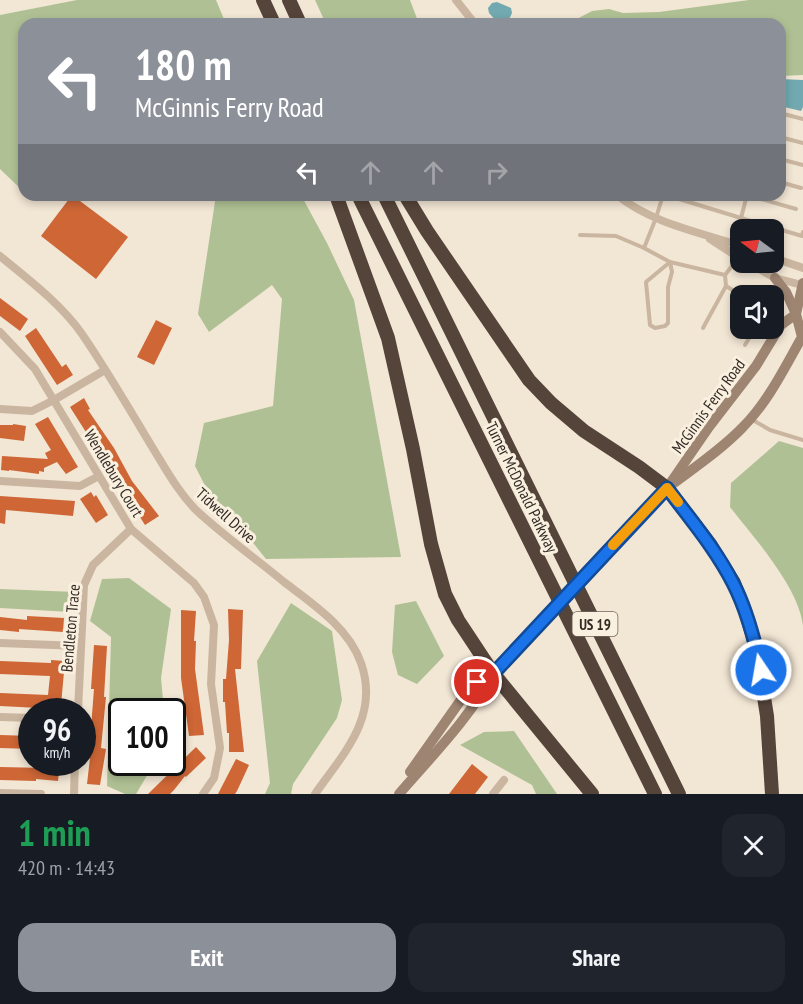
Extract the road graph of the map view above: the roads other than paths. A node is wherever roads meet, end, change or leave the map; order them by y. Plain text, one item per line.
1 (263, 0) edge
2 (288, 0) edge
3 (456, 0) edge
4 (271, 18) edge
5 (297, 18) edge
6 (470, 18) edge
7 (786, 115) edge
8 (803, 119) edge
9 (786, 138) edge
10 (803, 143) edge
11 (786, 161) edge
12 (803, 165) edge
13 (786, 184) edge
14 (801, 188) dead end
15 (338, 201) edge
16 (361, 201) edge
17 (387, 201) edge
18 (409, 201) edge
19 (624, 201) edge
20 (661, 201) edge
21 (686, 201) edge
22 (745, 201) edge
23 (768, 201) edge
24 (796, 209) dead end
25 (656, 218) junction
26 (741, 218) junction
27 (695, 231) junction
28 (803, 232) edge
29 (580, 235) dead end
30 (730, 243) edge
31 (644, 248) junction
32 (730, 252) edge
33 (0, 256) edge
34 (784, 261) edge
35 (670, 262) junction
36 (803, 268) edge
37 (730, 269) edge
38 (766, 273) edge
39 (725, 275) junction
40 (775, 278) junction
41 (802, 284) edge
42 (726, 286) junction
43 (730, 288) edge
44 (796, 314) junction
45 (703, 328) dead end
46 (0, 332) edge
47 (749, 339) edge
48 (745, 345) dead end
49 (105, 370) junction
50 (54, 400) junction
51 (0, 409) edge
52 (750, 418) junction
53 (803, 440) edge
54 (99, 476) junction
55 (0, 481) edge
56 (667, 488) junction
57 (131, 529) junction
58 (0, 643) edge
59 (80, 646) junction
60 (494, 673) junction
61 (78, 698) edge
62 (0, 717) edge
63 (18, 718) edge
64 (75, 776) edge
65 (504, 780) dead end
66 (0, 793) edge
67 (41, 794) edge
68 (74, 794) edge
69 (203, 794) edge
70 (315, 794) edge
71 (397, 794) edge
72 (493, 794) edge
73 (592, 794) edge
74 (655, 794) edge
75 (679, 794) edge
76 (772, 794) edge

1 - 4 highway
2 - 5 highway
3 - 6 street
7 - 8 lane
9 - 10 lane
11 - 12 lane
13 - 14 lane
15 - 60 highway
16 - 74 highway, Turner McDonald Parkway / US 19
17 - 75 highway, Turner McDonald Parkway / US 19
18 - 56 highway
19 - 25 street
20 - 25 lane
21 - 26 lane
22 - 26 lane
23 - 24 lane
25 - 27 street
25 - 31 lane
26 - 28 lane
27 - 30 street
27 - 32 street
29 - 31 lane
31 - 35 lane
33 - 49 street, Tidwell Drive
34 - 36 street
35 - 35 lane
35 - 39 lane
37 - 39 lane
38 - 40 street
39 - 42 lane
40 - 41 street
40 - 44 main road
41 - 44 main road, McGinnis Ferry Road
42 - 43 lane
42 - 45 lane
44 - 52 main road, McGinnis Ferry Road
44 - 56 main road, McGinnis Ferry Road
46 - 50 street, Wendlebury Court
47 - 48 lane
49 - 50 street
49 - 70 street, Tidwell Drive
50 - 51 street
50 - 54 street, Wendlebury Court
52 - 53 lane
52 - 56 main road, McGinnis Ferry Road
54 - 55 street
54 - 57 street, Wendlebury Court
56 - 60 main road, McGinnis Ferry Road
56 - 76 highway
57 - 59 street, Bendleton Trace
57 - 69 street, Wendlebury Court
58 - 59 street
59 - 61 street, Bendleton Trace
60 - 71 main road, McGinnis Ferry Road
60 - 73 highway
62 - 63 street
64 - 68 street
65 - 72 street
66 - 67 street

